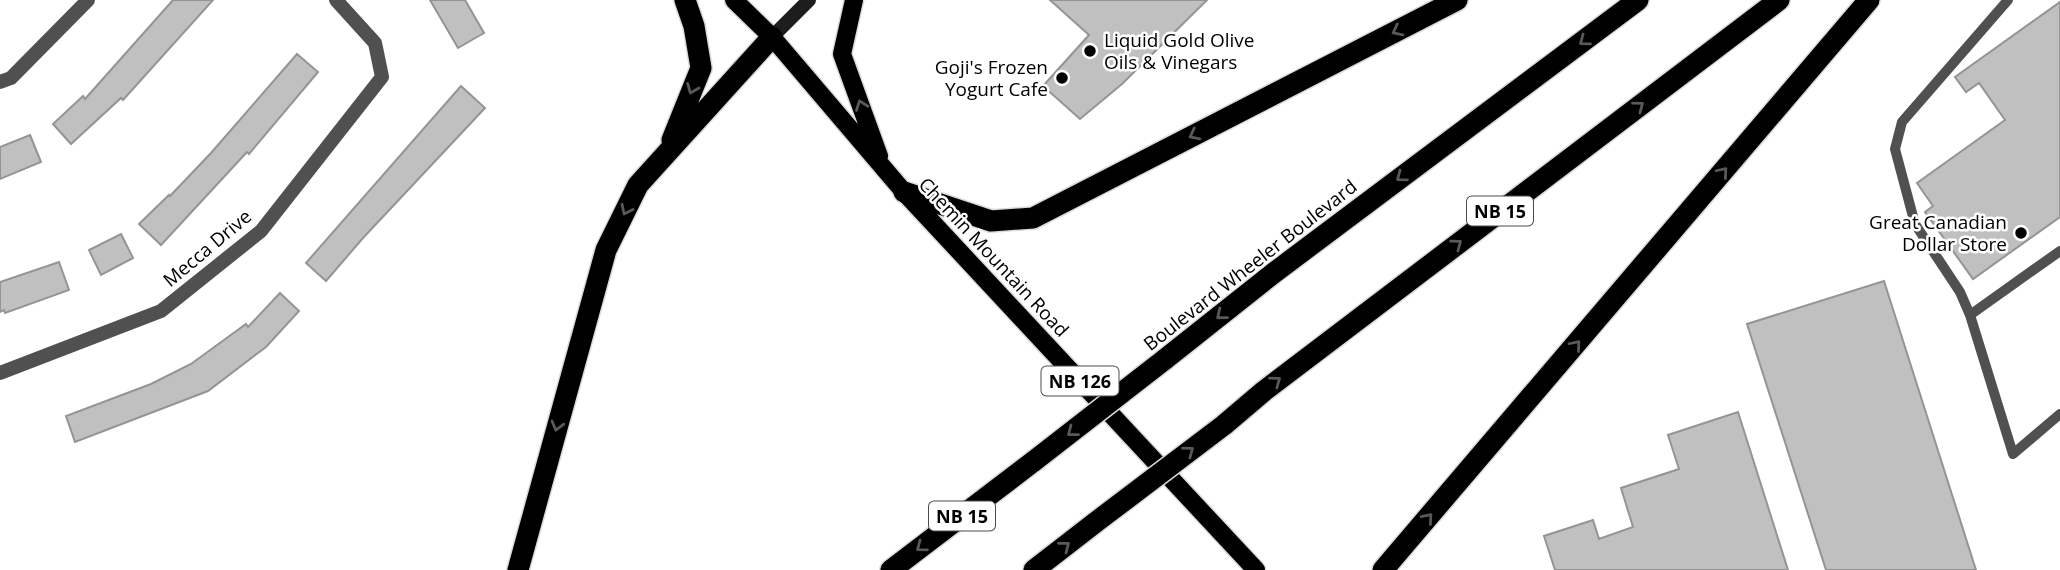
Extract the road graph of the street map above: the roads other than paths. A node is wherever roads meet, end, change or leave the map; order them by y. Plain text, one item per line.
1 (88, 0) edge
2 (336, 0) edge
3 (685, 0) edge
4 (734, 0) edge
5 (809, 0) edge
6 (854, 0) edge
7 (1457, 0) edge
8 (1638, 0) edge
9 (1779, 0) edge
10 (1869, 0) edge
11 (2008, 0) edge
12 (772, 37) junction
13 (0, 82) edge
14 (666, 155) junction
15 (884, 169) junction
16 (904, 192) junction
17 (2060, 251) edge
18 (1970, 315) junction
19 (0, 373) edge
20 (2060, 414) edge
21 (518, 570) edge
22 (891, 570) edge
23 (1034, 570) edge
24 (1256, 570) edge
25 (1383, 570) edge

1 - 13 street
2 - 19 street, Mecca Drive
3 -> 14 highway
4 - 12 main road, Chemin Mountain Road / NB 126
5 - 12 street
15 -> 6 main road
7 -> 16 highway
8 -> 22 highway, Boulevard Wheeler Boulevard / NB 15, bridge
23 -> 9 highway, NB 15, bridge
25 -> 10 highway
11 - 18 lane
12 - 14 highway
12 - 15 main road, Chemin Mountain Road / NB 126
14 -> 21 highway
15 - 16 main road, Chemin Mountain Road / NB 126
16 - 24 main road, Chemin Mountain Road / NB 126
17 - 18 lane
18 - 20 lane

